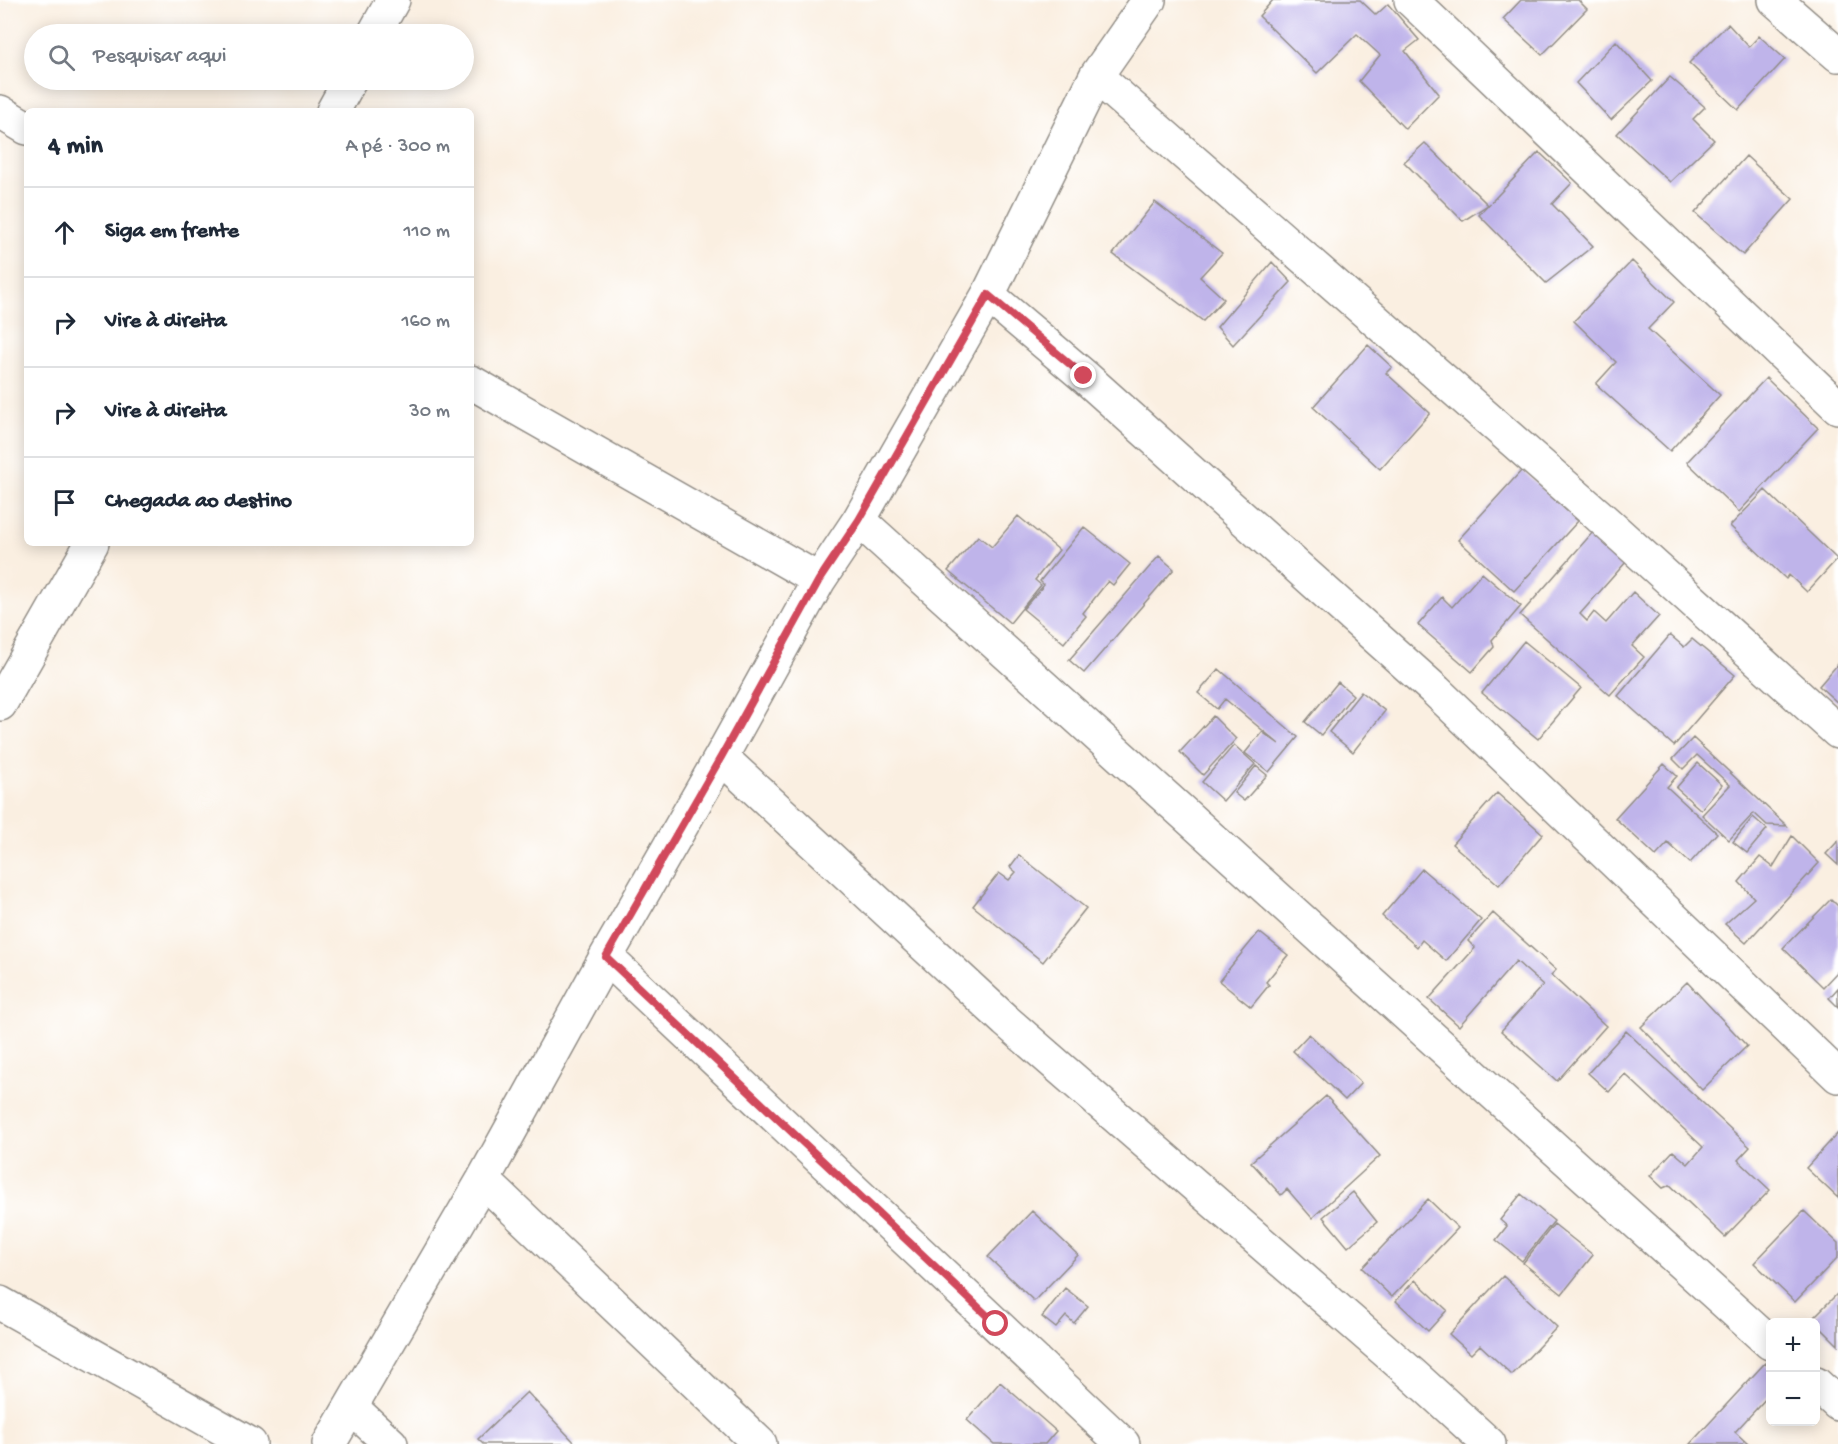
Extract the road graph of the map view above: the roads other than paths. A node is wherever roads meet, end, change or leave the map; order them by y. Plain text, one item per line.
1 (393, 0) edge
2 (1149, 0) edge
3 (1410, 0) edge
4 (1774, 0) edge
5 (380, 24) edge
6 (1838, 55) edge
7 (1096, 76) junction
8 (345, 90) edge
9 (335, 108) edge
10 (0, 112) edge
11 (24, 126) edge
12 (988, 295) junction
13 (474, 384) edge
14 (1838, 407) edge
15 (859, 520) junction
16 (90, 546) edge
17 (819, 580) junction
18 (0, 704) edge
19 (1838, 732) edge
20 (721, 757) junction
21 (606, 957) junction
22 (1838, 1076) edge
23 (483, 1180) junction
24 (0, 1303) edge
25 (1766, 1339) edge
26 (1820, 1388) edge
27 (1838, 1404) edge
28 (351, 1407) junction
29 (250, 1444) edge
30 (329, 1444) edge
31 (391, 1444) edge
32 (760, 1444) edge
33 (1123, 1444) edge
34 (1490, 1444) edge

1 - 5 street
2 - 7 street
3 - 14 street
4 - 6 street
7 - 12 street
7 - 19 street
8 - 9 street
10 - 11 street
12 - 15 street
12 - 22 street
13 - 17 street
15 - 17 street
15 - 25 street
16 - 18 street
17 - 20 street
20 - 21 street
20 - 34 street
21 - 23 street
21 - 33 street
23 - 28 street
23 - 32 street
24 - 29 street
26 - 27 street
28 - 30 street
28 - 31 street

